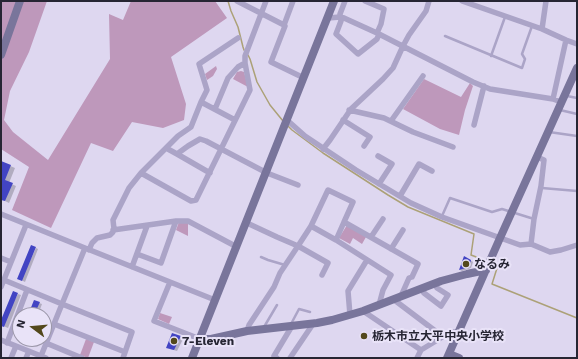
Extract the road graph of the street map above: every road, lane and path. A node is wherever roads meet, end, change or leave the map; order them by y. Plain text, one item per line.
1 (20, 1) edge
2 (237, 1) edge
3 (266, 1) edge
4 (293, 1) edge
5 (334, 1) edge
6 (345, 1) edge
7 (365, 1) edge
8 (430, 1) edge
9 (462, 1) edge
10 (546, 1) edge
11 (261, 13) junction
12 (505, 16) junction
13 (340, 17) junction
14 (328, 18) junction
15 (284, 25) junction
16 (532, 25) junction
17 (542, 29) junction
18 (378, 33) junction
19 (445, 36) dead end
20 (238, 38) dead end
21 (566, 40) junction
22 (577, 44) edge
23 (403, 46) junction
24 (1, 55) edge
25 (491, 56) junction
26 (245, 63) junction
27 (577, 68) edge
28 (423, 76) dead end
29 (304, 78) junction
30 (484, 86) junction
31 (577, 98) edge
32 (201, 102) junction
33 (559, 102) junction
34 (215, 109) junction
35 (349, 110) junction
36 (577, 114) edge
37 (235, 120) junction
38 (287, 120) junction
39 (343, 120) junction
40 (391, 121) junction
41 (474, 125) dead end
42 (548, 132) junction
43 (577, 136) edge
44 (364, 146) dead end
45 (453, 147) dead end
46 (166, 148) junction
47 (220, 149) junction
48 (323, 149) junction
49 (177, 154) junction
50 (378, 156) dead end
51 (537, 157) junction
52 (432, 171) dead end
53 (210, 172) junction
54 (141, 173) junction
55 (267, 173) junction
56 (379, 184) junction
57 (298, 185) dead end
58 (541, 188) junction
59 (577, 190) edge
60 (400, 196) junction
61 (512, 213) junction
62 (1, 214) edge
63 (442, 217) junction
64 (383, 218) dead end
65 (534, 219) junction
66 (176, 221) junction
67 (344, 222) junction
68 (247, 223) junction
69 (26, 225) junction
70 (147, 226) junction
71 (311, 226) junction
72 (113, 230) junction
73 (403, 230) dead end
74 (371, 237) junction
75 (500, 238) junction
76 (336, 240) junction
77 (531, 244) junction
78 (577, 244) edge
79 (298, 246) junction
80 (237, 247) junction
81 (87, 249) junction
82 (391, 249) junction
83 (137, 254) junction
84 (261, 257) dead end
85 (1, 258) edge
86 (367, 260) junction
87 (11, 262) junction
88 (285, 265) junction
89 (132, 267) junction
90 (486, 270) junction
91 (322, 275) dead end
92 (4, 280) junction
93 (170, 282) junction
94 (435, 284) junction
95 (1, 287) edge
96 (421, 289) junction
97 (27, 290) junction
98 (397, 298) junction
99 (215, 300) junction
100 (62, 304) junction
101 (277, 305) dead end
102 (378, 305) junction
103 (363, 311) junction
104 (310, 312) dead end
105 (350, 315) junction
106 (54, 324) junction
107 (313, 324) junction
108 (291, 326) junction
109 (52, 329) edge
110 (262, 329) junction
111 (247, 331) junction
112 (458, 332) junction
113 (442, 337) junction
114 (200, 339) junction
115 (3, 342) edge
116 (52, 346) edge
117 (16, 347) edge
118 (19, 347) edge
119 (46, 347) edge
120 (421, 350) junction
121 (29, 351) junction
122 (124, 355) edge
123 (448, 356) edge
124 (44, 357) edge
125 (11, 358) edge
126 (26, 358) edge
127 (82, 358) edge
128 (192, 358) edge
129 (277, 358) edge
130 (290, 358) edge
131 (417, 358) edge
132 (459, 358) edge

1 - 24 street
2 - 11 street
3 - 11 street
4 - 15 street
5 - 14 street
6 - 13 street
7 - 18 street
8 - 23 street
9 - 12 street
10 - 17 street
11 - 15 street
11 - 26 street
12 - 16 street
12 - 25 lane
13 - 14 street
13 - 18 street
13 - 18 street
14 - 29 street
15 - 29 street
16 - 17 street
16 - 25 lane
17 - 21 street
18 - 23 street
19 - 25 lane
20 - 32 street
21 - 22 street
21 - 33 street
23 - 30 street
23 - 35 street
26 - 34 street
26 - 37 street
27 - 33 street
28 - 40 street
29 - 38 street
30 - 33 street
30 - 41 street
31 - 33 lane
32 - 34 street
32 - 46 street
33 - 36 lane
33 - 42 street
34 - 37 street
35 - 39 street
35 - 40 street
37 - 47 street
38 - 48 street
38 - 55 street
39 - 44 street
39 - 48 street
40 - 45 street
42 - 43 lane
42 - 51 street
46 - 49 street
46 - 54 street
47 - 49 street
47 - 53 street
47 - 55 street
48 - 56 street
49 - 53 street
50 - 56 street
51 - 58 street
51 - 61 street
52 - 60 street
53 - 54 street
54 - 72 street
55 - 57 street
55 - 68 street
56 - 60 street
58 - 59 lane
58 - 65 street
60 - 63 street
61 - 63 lane
61 - 65 lane
61 - 75 street
62 - 69 street
63 - 75 street
64 - 74 street
65 - 77 street
66 - 70 street
66 - 80 street
66 - 83 street
67 - 71 street
67 - 74 street
67 - 76 street
68 - 79 street
68 - 80 street
69 - 81 street
69 - 87 street
70 - 72 street
70 - 83 street
71 - 76 street
71 - 79 street
72 - 81 street
73 - 82 street
74 - 82 street
75 - 77 street
75 - 90 street
76 - 86 street
77 - 78 street
79 - 88 street
79 - 91 street
80 - 99 street
81 - 89 street
81 - 100 street
82 - 98 street
83 - 89 street
84 - 88 lane
85 - 87 street
86 - 102 street
86 - 105 street
87 - 92 street
88 - 111 street
89 - 93 street
90 - 94 street
90 - 112 street
92 - 95 street
92 - 97 street
93 - 99 street
93 - 114 street
94 - 96 street
94 - 96 street
96 - 98 street
97 - 100 street
97 - 115 street
98 - 102 street
98 - 113 street
99 - 114 street
100 - 106 street
100 - 122 street
101 - 110 lane
102 - 103 street
103 - 105 street
103 - 120 street
104 - 108 lane
105 - 107 street
106 - 109 street
106 - 122 street
107 - 108 street
107 - 130 street
108 - 110 street
108 - 129 street
110 - 111 street
111 - 114 street
112 - 113 street
112 - 123 street
113 - 120 street
114 - 128 street
116 - 127 street
117 - 125 street
118 - 121 street
119 - 124 street
120 - 131 street
121 - 124 street
121 - 126 street
123 - 132 street

